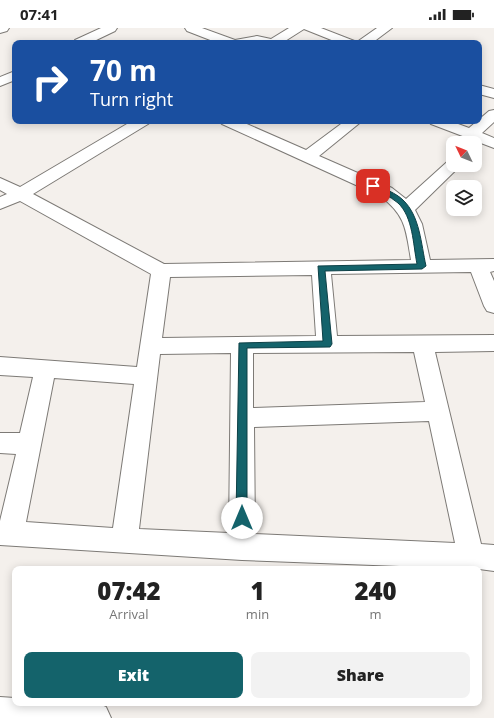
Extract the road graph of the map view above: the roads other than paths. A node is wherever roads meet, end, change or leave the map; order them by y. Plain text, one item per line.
1 (111, 28) edge
2 (191, 28) edge
3 (298, 28) edge
4 (309, 28) edge
5 (386, 28) edge
6 (86, 40) edge
7 (222, 40) edge
8 (279, 40) edge
9 (343, 40) edge
10 (368, 40) edge
11 (12, 76) edge
12 (0, 82) edge
13 (482, 90) edge
14 (494, 94) edge
15 (494, 114) edge
16 (138, 124) edge
17 (234, 124) edge
18 (350, 124) edge
19 (443, 124) edge
20 (472, 136) edge
21 (482, 138) edge
22 (308, 157) junction
23 (446, 171) edge
24 (0, 183) edge
25 (20, 194) junction
26 (0, 204) edge
27 (406, 208) junction
28 (486, 265) edge
29 (422, 266) junction
30 (321, 268) junction
31 (161, 271) junction
32 (494, 306) edge
33 (494, 343) edge
34 (327, 344) junction
35 (423, 344) junction
36 (242, 345) junction
37 (151, 346) junction
38 (0, 366) edge
39 (45, 370) junction
40 (147, 376) junction
41 (438, 411) junction
42 (242, 418) junction
43 (0, 443) edge
44 (30, 444) junction
45 (6, 533) edge
46 (124, 542) junction
47 (242, 547) junction
48 (482, 558) edge
49 (0, 713) edge
50 (95, 718) edge

1 - 6 street
2 - 7 street
3 - 8 street
4 - 9 street
5 - 10 street
11 - 12 street
13 - 14 street
15 - 21 street
16 - 25 street
17 - 22 street
18 - 22 street
19 - 20 street
22 - 27 street
23 - 27 street
24 - 25 street
25 - 26 street
25 - 31 street
27 - 29 street
28 - 29 street
28 - 32 street
29 - 30 street
30 - 31 street
30 - 34 street
31 - 37 street
33 - 35 street
34 - 35 street
34 - 36 street
35 - 41 street
36 - 37 street
36 - 42 street
37 - 40 street
38 - 39 street
39 - 40 street
39 - 44 street
40 - 46 street
41 - 42 street
41 - 48 street
42 - 47 street
43 - 44 street
44 - 45 street
45 - 46 street
46 - 47 street
47 - 48 street
49 - 50 street

